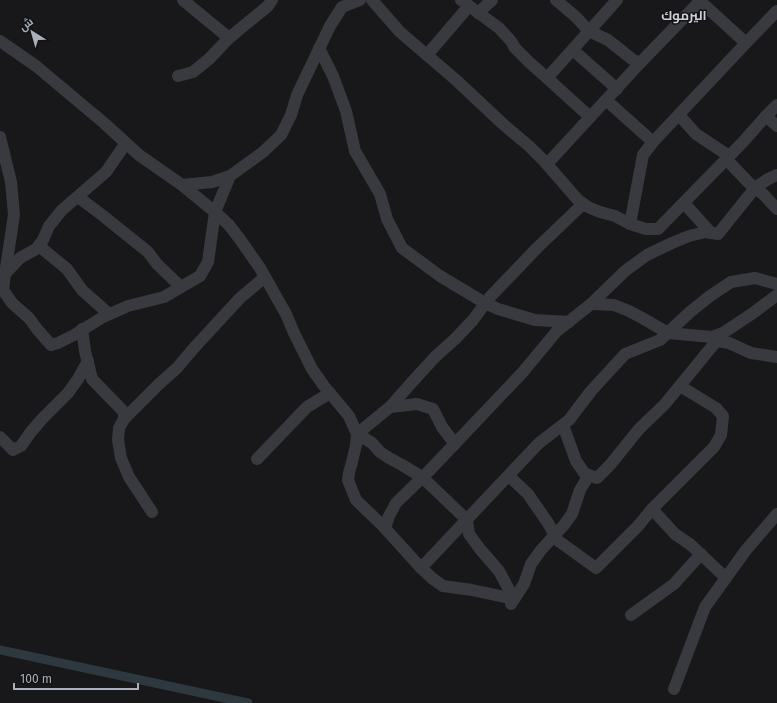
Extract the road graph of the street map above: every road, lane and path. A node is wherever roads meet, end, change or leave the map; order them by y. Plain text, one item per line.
1 (183, 0) edge
2 (272, 0) edge
3 (360, 0) edge
4 (372, 0) edge
5 (492, 0) edge
6 (556, 0) edge
7 (617, 0) edge
8 (701, 0) edge
9 (777, 2) edge
10 (470, 6) edge
11 (774, 14) edge
12 (589, 31) junction
13 (229, 38) junction
14 (0, 41) edge
15 (746, 43) junction
16 (319, 48) junction
17 (572, 50) junction
18 (427, 55) junction
19 (640, 63) junction
20 (178, 76) dead end
21 (548, 78) junction
22 (617, 89) junction
23 (606, 100) junction
24 (777, 105) edge
25 (678, 115) junction
26 (766, 116) junction
27 (590, 117) junction
28 (777, 126) edge
29 (0, 137) edge
30 (653, 142) junction
31 (126, 143) junction
32 (2, 154) edge
33 (728, 158) junction
34 (547, 164) junction
35 (3, 168) edge
36 (777, 175) edge
37 (230, 176) junction
38 (182, 185) junction
39 (755, 188) junction
40 (78, 197) junction
41 (684, 203) junction
42 (583, 204) junction
43 (777, 209) edge
44 (215, 212) junction
45 (630, 224) junction
46 (712, 233) junction
47 (39, 246) junction
48 (2, 276) edge
49 (265, 277) junction
50 (777, 284) edge
51 (181, 287) junction
52 (777, 295) edge
53 (485, 303) junction
54 (591, 304) junction
55 (109, 314) junction
56 (569, 322) junction
57 (82, 329) junction
58 (668, 333) junction
59 (717, 337) junction
60 (777, 357) edge
61 (88, 361) junction
62 (680, 386) junction
63 (330, 393) junction
64 (390, 407) junction
65 (124, 419) junction
66 (563, 425) junction
67 (357, 434) junction
68 (0, 437) edge
69 (455, 444) junction
70 (258, 459) dead end
71 (509, 476) junction
72 (590, 476) junction
73 (422, 477) junction
74 (652, 509) junction
75 (152, 512) dead end
76 (777, 514) edge
77 (467, 520) junction
78 (385, 528) junction
79 (553, 537) junction
80 (701, 554) junction
81 (421, 568) junction
82 (726, 578) junction
83 (512, 601) junction
84 (631, 615) dead end
85 (674, 688) dead end

1 - 13 street
2 - 13 street
3 - 16 street
4 - 18 street
5 - 10 street
6 - 12 street
7 - 12 street
8 - 15 street
8 - 19 street
9 - 11 street
10 - 18 street
10 - 21 street
11 - 15 street
12 - 17 street
12 - 19 street
13 - 20 street
14 - 31 street
15 - 25 street
16 - 37 street
16 - 53 street
17 - 21 street
17 - 22 street
18 - 34 street
19 - 22 street
21 - 27 street
22 - 23 street
23 - 27 street
23 - 30 street
24 - 26 street
25 - 30 street
25 - 33 street
26 - 28 street
26 - 33 street
27 - 34 street
29 - 32 street
30 - 45 street
31 - 38 street
31 - 40 street
32 - 35 street
33 - 39 street
33 - 41 street
34 - 42 street
35 - 48 street
36 - 39 street
37 - 38 street
37 - 44 street
38 - 44 street
39 - 43 street
39 - 46 street
40 - 47 street
40 - 51 street
41 - 45 street
41 - 46 street
42 - 45 street
42 - 53 street
44 - 49 street
44 - 51 street
46 - 54 street
47 - 48 street
47 - 55 street
48 - 57 street
49 - 63 street
49 - 65 street
50 - 58 street
51 - 55 street
52 - 59 street
53 - 56 street
53 - 64 street
54 - 56 street
54 - 58 street
55 - 57 street
56 - 69 street
57 - 61 street
58 - 59 street
58 - 66 street
59 - 60 street
59 - 62 street
61 - 65 street
61 - 68 street
62 - 72 street
62 - 74 street
63 - 67 street
63 - 70 street
64 - 67 street
64 - 69 street
65 - 75 street
66 - 71 street
66 - 72 street
67 - 73 street
67 - 78 street
69 - 73 street
71 - 77 street
71 - 79 street
72 - 79 street
73 - 77 street
73 - 78 street
74 - 79 street
74 - 80 street
76 - 82 street
77 - 81 street
77 - 83 street
78 - 81 street
79 - 83 street
80 - 82 street
80 - 84 street
81 - 83 street
82 - 85 street

